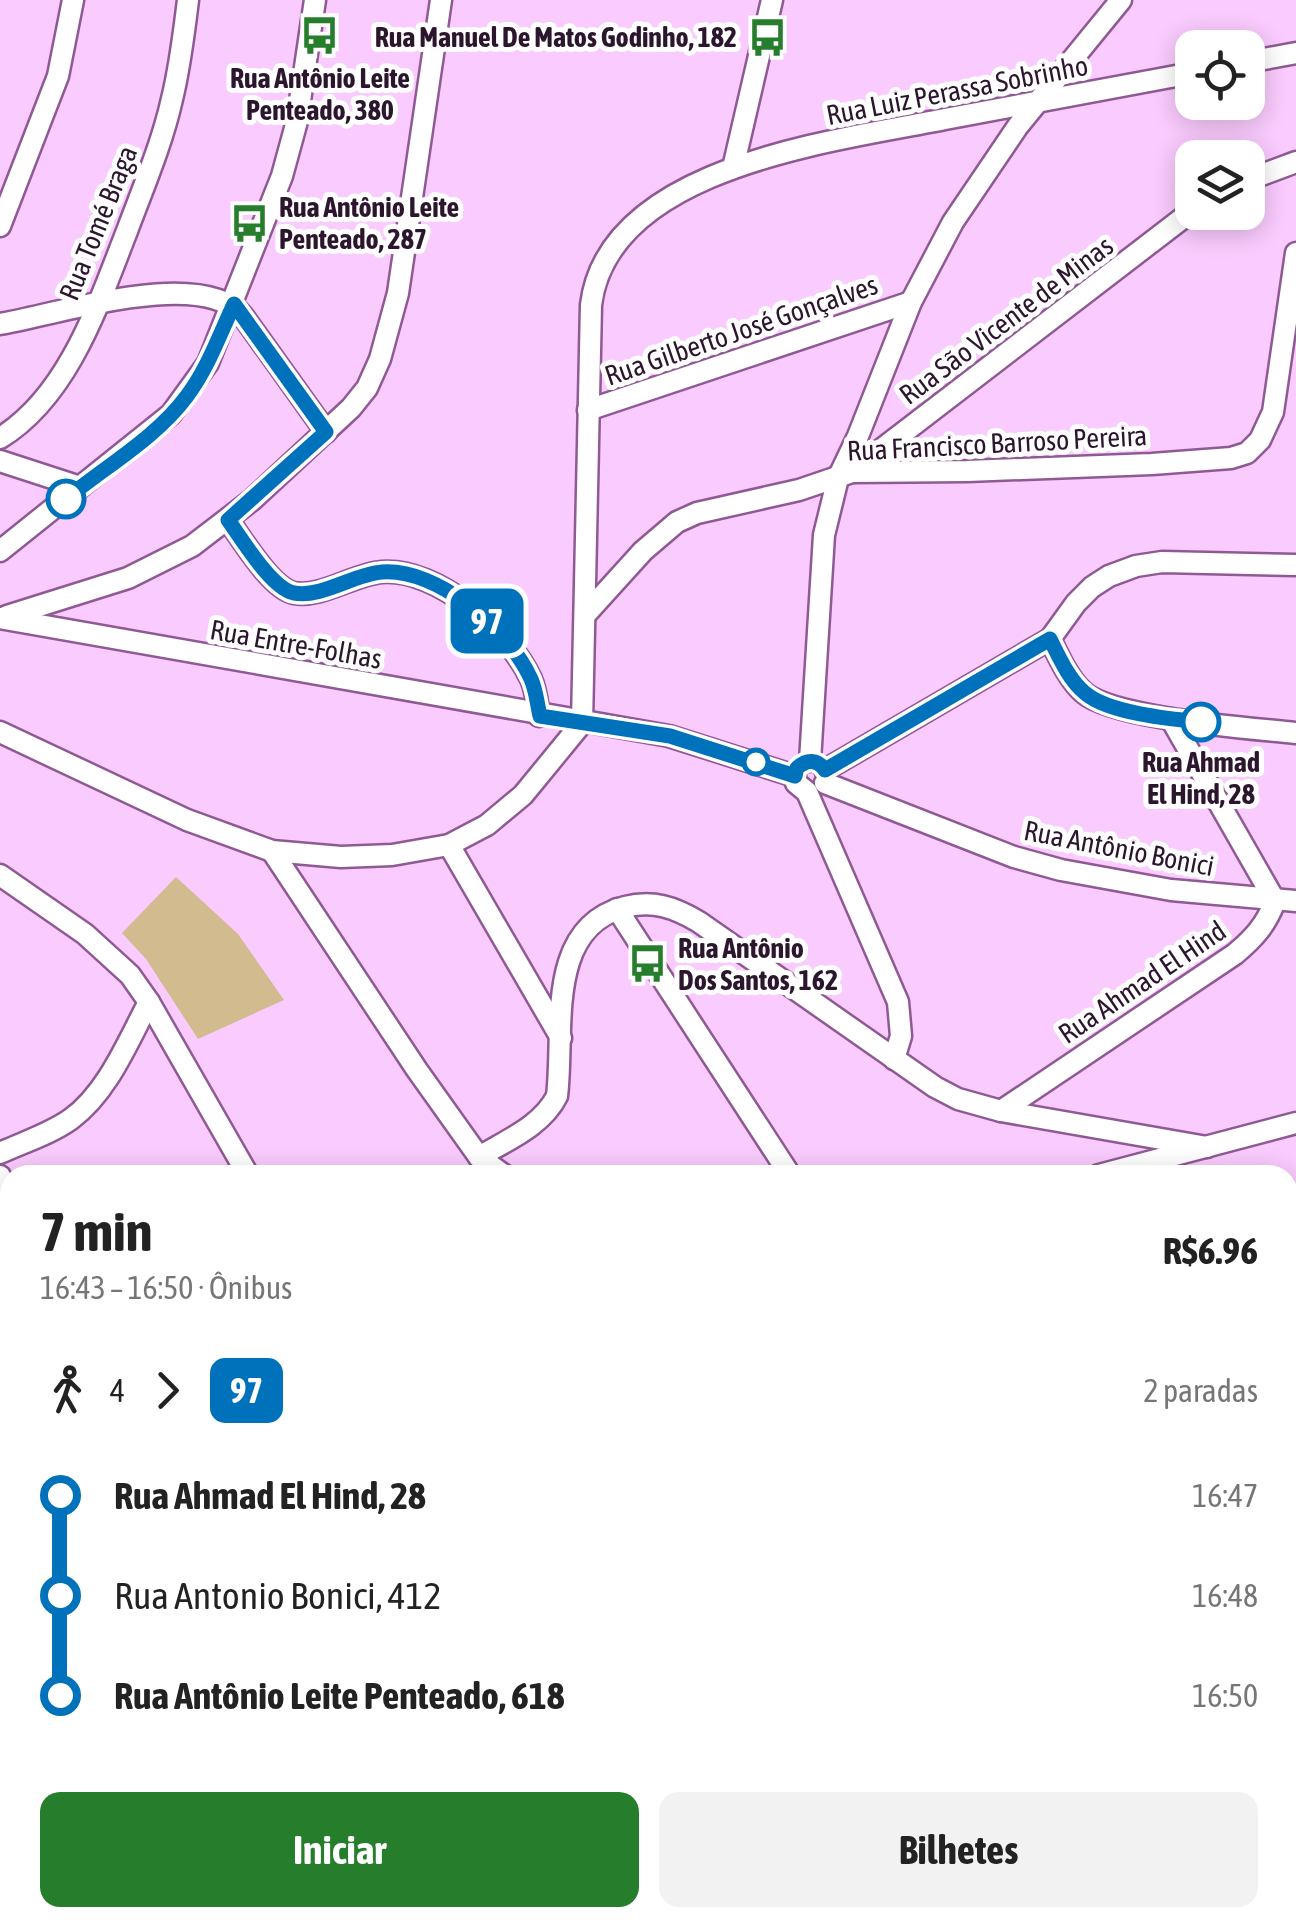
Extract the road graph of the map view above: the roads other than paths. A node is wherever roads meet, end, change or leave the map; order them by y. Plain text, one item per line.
1 (73, 0) edge
2 (188, 0) edge
3 (316, 0) edge
4 (440, 0) edge
5 (772, 0) edge
6 (1122, 0) edge
7 (1296, 53) edge
8 (1265, 59) edge
9 (1175, 75) edge
10 (1041, 100) junction
11 (1296, 162) edge
12 (733, 168) junction
13 (1265, 174) edge
14 (1175, 224) edge
15 (0, 226) edge
16 (1296, 253) edge
17 (98, 302) junction
18 (911, 302) junction
19 (234, 304) junction
20 (0, 324) edge
21 (588, 410) junction
22 (326, 432) junction
23 (0, 438) edge
24 (0, 460) edge
25 (845, 475) junction
26 (80, 487) junction
27 (228, 520) junction
28 (0, 551) edge
29 (1296, 566) edge
30 (585, 615) junction
31 (0, 618) edge
32 (1050, 639) junction
33 (540, 716) junction
34 (1171, 719) junction
35 (582, 723) junction
36 (0, 732) edge
37 (1296, 733) edge
38 (812, 776) junction
39 (448, 845) junction
40 (272, 850) junction
41 (0, 875) edge
42 (1285, 901) edge
43 (617, 910) junction
44 (150, 1002) junction
45 (560, 1038) junction
46 (894, 1058) junction
47 (1001, 1111) junction
48 (1296, 1123) edge
49 (1207, 1147) junction
50 (0, 1153) edge
51 (479, 1158) junction
52 (242, 1165) edge
53 (489, 1165) edge
54 (783, 1165) edge
55 (1137, 1165) edge

1 - 15 street
2 - 17 street, Rua Tomé Braga
3 - 19 street
4 - 22 street
5 - 12 street
6 - 10 street
7 - 8 street
9 - 10 street, Rua Luiz Perassa Sobrinho
10 - 12 street, Rua Luiz Perassa Sobrinho
10 - 18 street
11 - 13 street
12 - 21 street, Rua Luiz Perassa Sobrinho
14 - 25 street, Rua São Vicente de Minas
16 - 25 street, Rua Francisco Barroso Pereira
17 - 19 street
17 - 20 street
17 - 23 street, Rua Tomé Braga
18 - 21 street, Rua Gilberto José Gonçalves
18 - 25 street
19 - 22 street
19 - 26 street
21 - 30 street, Rua Luiz Perassa Sobrinho
22 - 27 street
24 - 26 street
25 - 30 street, Rua Francisco Barroso Pereira
25 - 38 street
26 - 28 street
27 - 31 street
27 - 33 street
29 - 32 street
30 - 35 street, Rua Luiz Perassa Sobrinho
31 - 33 street, Rua Entre-Folhas
32 - 34 street
32 - 38 street
33 - 35 street, Rua Entre-Folhas
34 - 37 street
34 - 42 street
35 - 38 street, Rua Antônio Bonici
35 - 39 street
36 - 40 street
38 - 42 street, Rua Antônio Bonici
38 - 46 street
39 - 40 street
39 - 45 street
40 - 51 street
41 - 44 street
42 - 47 street, Rua Ahmad El Hind
43 - 45 street
43 - 46 street
43 - 54 street
44 - 50 street
44 - 52 street
45 - 51 street
46 - 47 street
47 - 49 street
48 - 49 street
49 - 55 street
51 - 53 street

